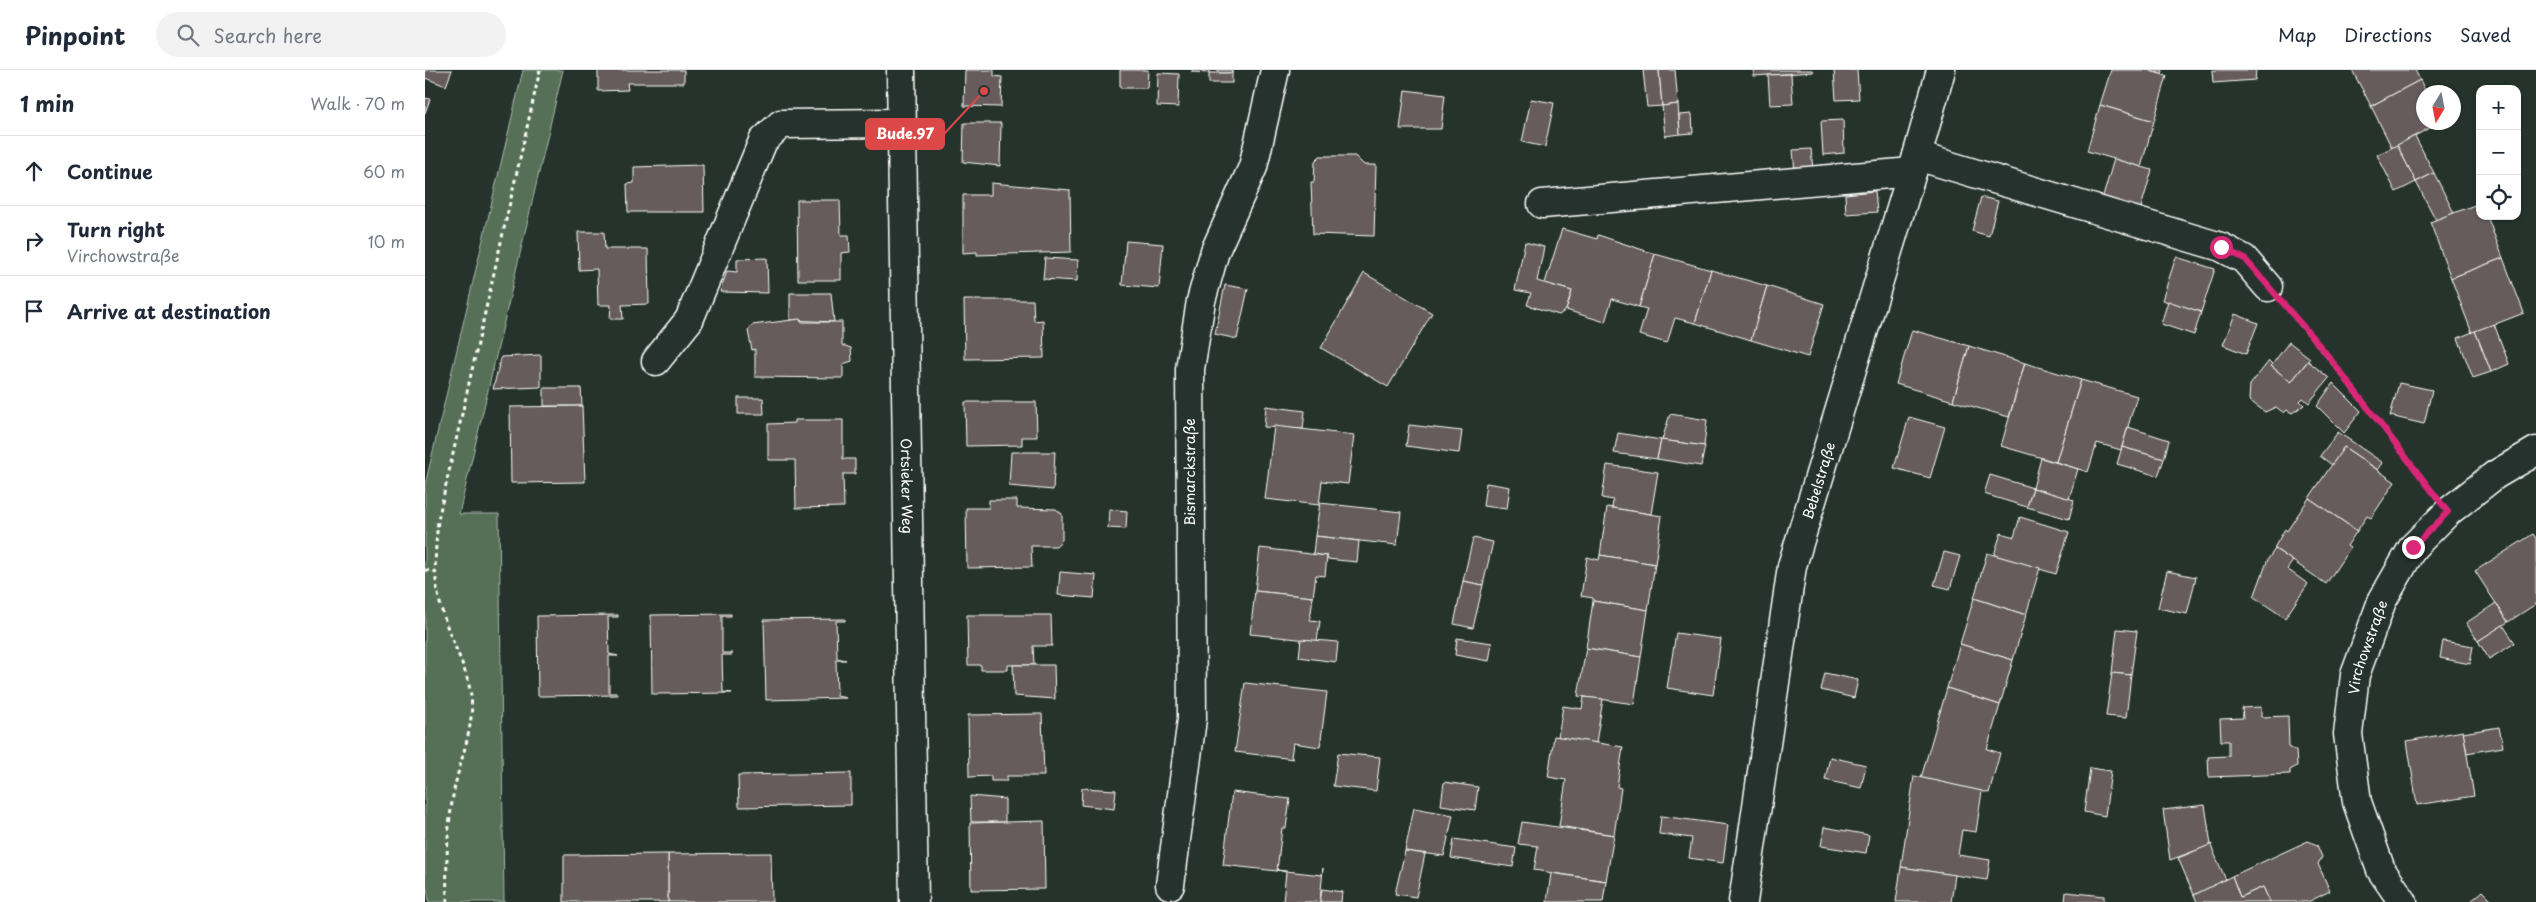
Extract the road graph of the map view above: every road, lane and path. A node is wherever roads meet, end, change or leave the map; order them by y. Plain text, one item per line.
1 (540, 70) edge
2 (901, 70) edge
3 (1275, 70) edge
4 (1941, 70) edge
5 (902, 124) junction
6 (1915, 164) junction
7 (1542, 204) dead end
8 (2268, 287) joint
9 (656, 361) dead end
10 (2536, 451) edge
11 (2448, 512) junction
12 (425, 570) edge
13 (434, 571) junction
14 (1170, 885) dead end
15 (447, 902) edge
16 (914, 902) edge
17 (1743, 902) edge
18 (2403, 902) edge

1 - 13 path
2 - 5 street, Ortsieker Weg
3 - 14 street, Bismarckstraße
4 - 6 street, Bebelstraße
5 - 9 street
5 - 16 street, Ortsieker Weg
6 - 7 street
6 - 8 street
6 - 17 street, Bebelstraße
8 - 11 path
10 - 11 street, Virchowstraße
11 - 18 street, Virchowstraße
12 - 13 path
13 - 15 path

